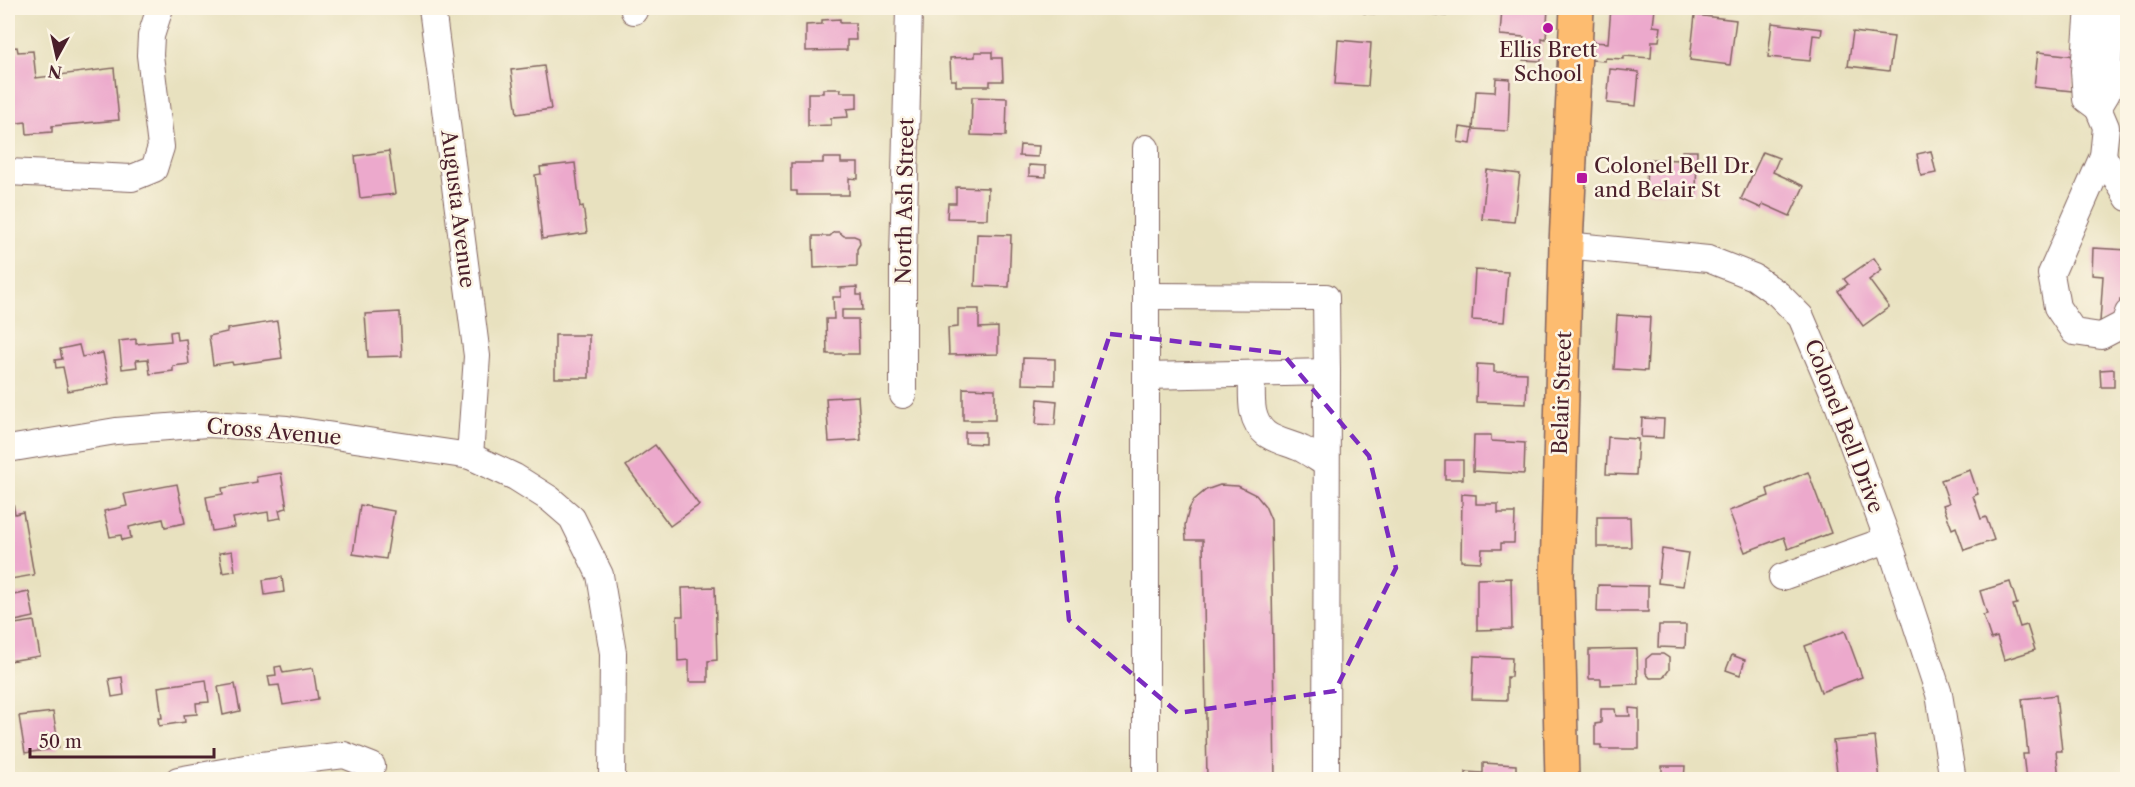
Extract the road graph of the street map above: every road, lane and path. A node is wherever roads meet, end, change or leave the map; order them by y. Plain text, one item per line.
1 (160, 8) edge
2 (432, 8) edge
3 (909, 8) edge
4 (1577, 8) edge
5 (2089, 8) edge
6 (2111, 8) edge
7 (2120, 8) edge
8 (2127, 9) edge
9 (2098, 108) junction
10 (1146, 148) dead end
11 (2103, 156) junction
12 (8, 172) edge
13 (2127, 198) edge
14 (1566, 244) junction
15 (1146, 296) junction
16 (2127, 313) edge
17 (1327, 372) junction
18 (1252, 374) junction
19 (1146, 376) junction
20 (903, 395) dead end
21 (8, 449) edge
22 (470, 456) junction
23 (1326, 464) junction
24 (1887, 540) junction
25 (1782, 577) dead end
26 (370, 772) edge
27 (178, 780) edge
28 (612, 780) edge
29 (1146, 780) edge
30 (1326, 780) edge
31 (1562, 780) edge
32 (1951, 780) edge

1 - 12 street
2 - 22 street, Augusta Avenue
3 - 20 street, North Ash Street
4 - 14 main road, Belair Street
5 - 9 street
6 - 9 street
7 - 8 street
9 - 11 street
10 - 15 street
11 - 13 street
11 - 16 street
14 - 24 street, Colonel Bell Drive
14 - 31 main road, Belair Street
15 - 17 street
15 - 19 street
17 - 18 street
17 - 23 street
18 - 19 street
18 - 23 street
19 - 29 street
21 - 22 street, Cross Avenue
22 - 28 street, Cross Avenue
23 - 30 street
24 - 25 street
24 - 32 street, Colonel Bell Drive
26 - 27 street

